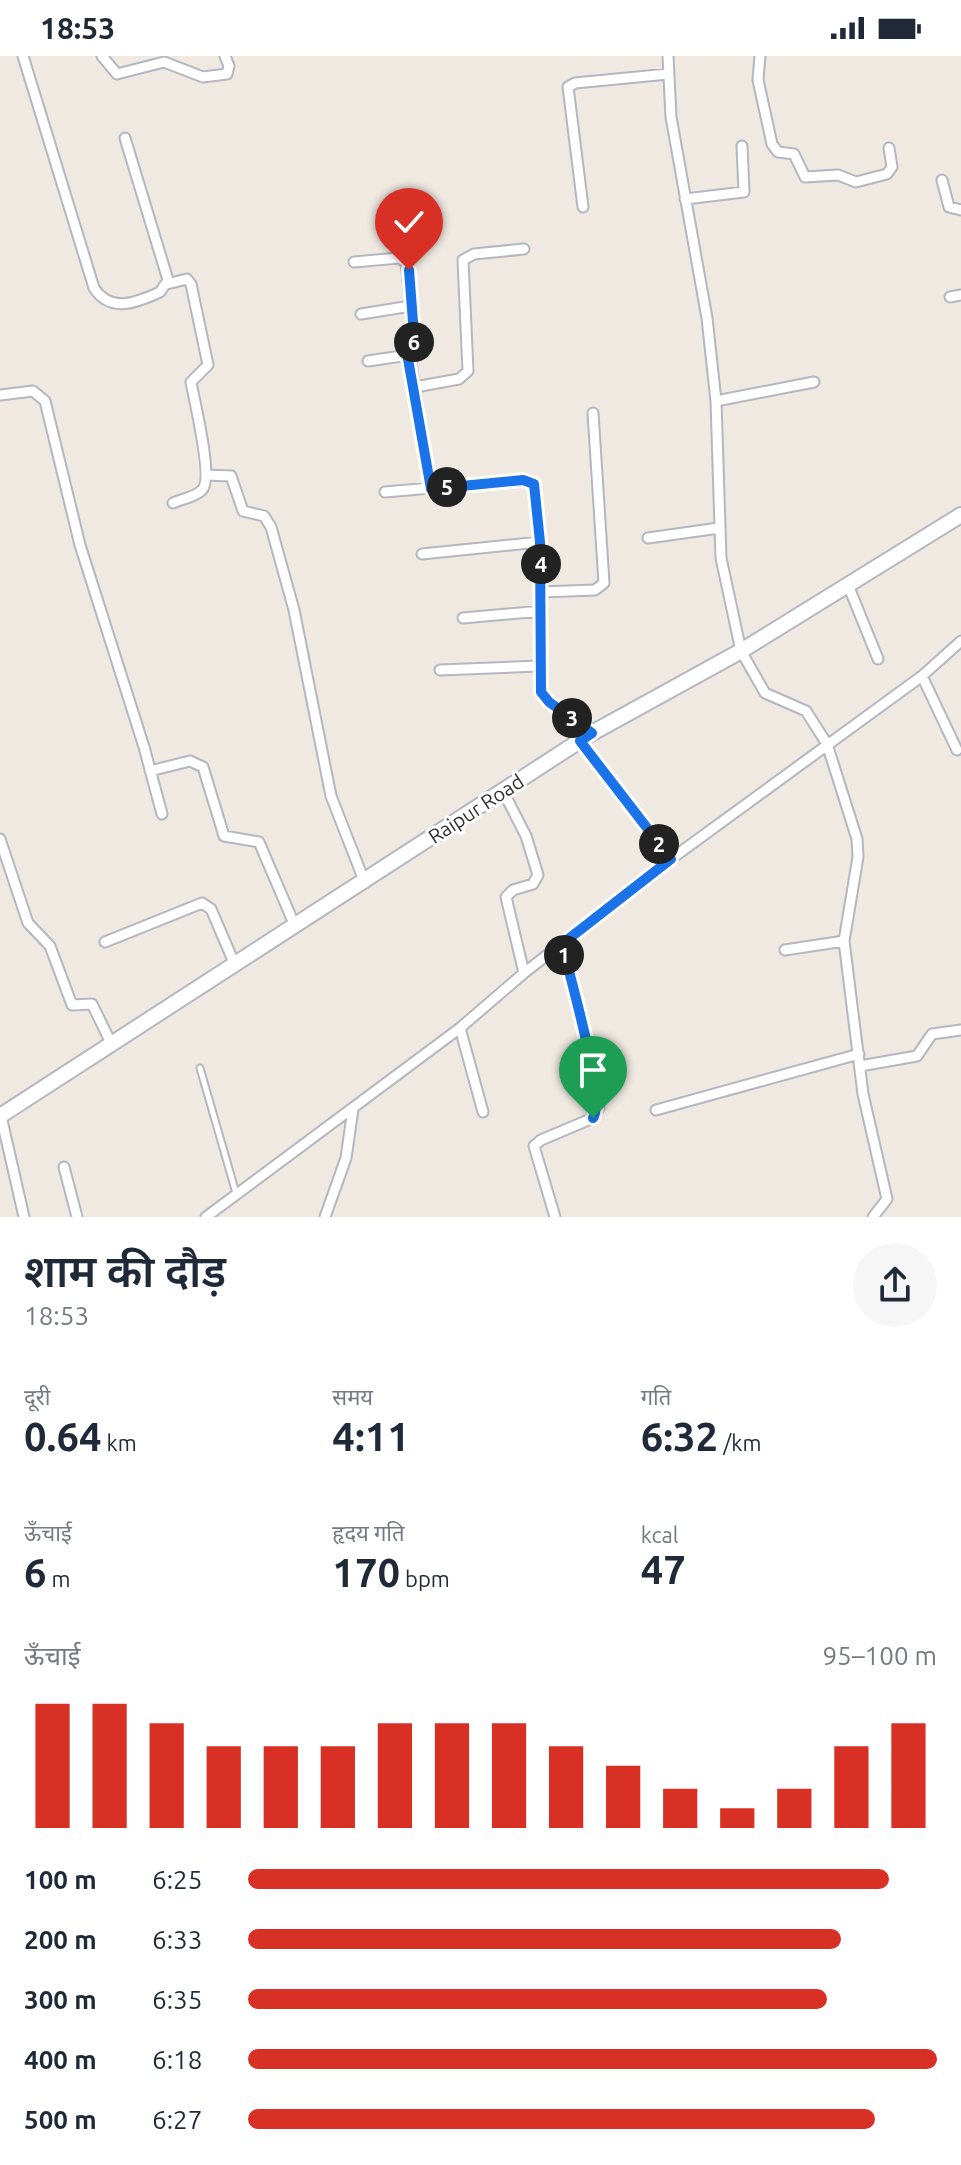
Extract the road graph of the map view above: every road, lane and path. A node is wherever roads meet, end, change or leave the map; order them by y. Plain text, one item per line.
1 (23, 56) edge
2 (102, 56) edge
3 (225, 56) edge
4 (668, 56) edge
5 (760, 56) edge
6 (668, 74) junction
7 (125, 138) dead end
8 (742, 146) dead end
9 (889, 148) dead end
10 (942, 180) dead end
11 (685, 199) junction
12 (583, 207) dead end
13 (961, 210) edge
14 (524, 249) dead end
15 (354, 262) dead end
16 (167, 284) junction
17 (961, 295) edge
18 (950, 297) dead end
19 (411, 306) junction
20 (361, 314) dead end
21 (408, 359) junction
22 (368, 361) dead end
23 (814, 382) dead end
24 (415, 387) junction
25 (0, 395) edge
26 (716, 401) junction
27 (593, 413) dead end
28 (206, 475) junction
29 (431, 489) junction
30 (385, 492) dead end
31 (173, 503) dead end
32 (961, 515) edge
33 (719, 528) junction
34 (648, 538) dead end
35 (540, 542) junction
36 (422, 554) dead end
37 (848, 585) junction
38 (541, 592) junction
39 (542, 611) junction
40 (463, 618) dead end
41 (961, 641) edge
42 (741, 651) junction
43 (878, 659) dead end
44 (540, 666) junction
45 (440, 670) dead end
46 (922, 676) junction
47 (586, 737) junction
48 (827, 744) junction
49 (957, 750) dead end
50 (150, 771) junction
51 (503, 791) junction
52 (162, 814) dead end
53 (0, 839) edge
54 (671, 859) junction
55 (13, 876) junction
56 (0, 881) edge
57 (365, 883) junction
58 (295, 926) junction
59 (844, 941) junction
60 (105, 942) dead end
61 (562, 944) junction
62 (785, 950) dead end
63 (235, 965) junction
64 (524, 973) junction
65 (460, 1028) junction
66 (961, 1030) edge
67 (112, 1045) junction
68 (859, 1054) junction
69 (860, 1066) junction
70 (200, 1068) dead end
71 (353, 1109) junction
72 (656, 1110) dead end
73 (483, 1112) dead end
74 (0, 1116) edge
75 (64, 1167) dead end
76 (236, 1195) junction
77 (24, 1217) edge
78 (77, 1217) edge
79 (206, 1217) edge
80 (325, 1217) edge
81 (555, 1217) edge
82 (873, 1217) edge

1 - 16 street
2 - 3 street
4 - 6 street
5 - 9 street
6 - 11 street
6 - 12 street
7 - 16 street
8 - 11 street
10 - 13 street
11 - 26 street
14 - 24 street
15 - 19 street
16 - 28 street
17 - 18 street
19 - 20 street
19 - 21 street
21 - 22 street
21 - 24 street
23 - 26 street
24 - 29 street
25 - 50 street
26 - 33 street
27 - 38 street
28 - 31 street
28 - 57 street
29 - 30 street
29 - 35 street
32 - 37 main road, Raipur Road
33 - 34 street
33 - 42 street
35 - 36 street
35 - 38 street
37 - 42 main road, Raipur Road
37 - 43 street
38 - 39 street
39 - 40 street
39 - 44 street
41 - 46 street
42 - 47 main road, Raipur Road
42 - 48 street
44 - 45 street
44 - 47 street
46 - 48 street
46 - 49 street
47 - 51 main road, Raipur Road
47 - 54 street
48 - 54 street
48 - 59 street
50 - 52 street
50 - 58 street
51 - 57 main road, Raipur Road
51 - 64 street
53 - 55 street
54 - 61 street
55 - 56 street
55 - 67 street
57 - 58 main road, Raipur Road
58 - 63 main road, Raipur Road
59 - 62 street
59 - 68 street
60 - 63 street
61 - 64 street
61 - 81 street
63 - 67 main road, Raipur Road
64 - 65 street
65 - 71 street
65 - 73 street
66 - 69 street
67 - 74 main road, Raipur Road
68 - 69 street
68 - 72 street
69 - 82 street
70 - 76 lane
71 - 76 street
71 - 80 street
74 - 77 street
75 - 78 street
76 - 79 street

